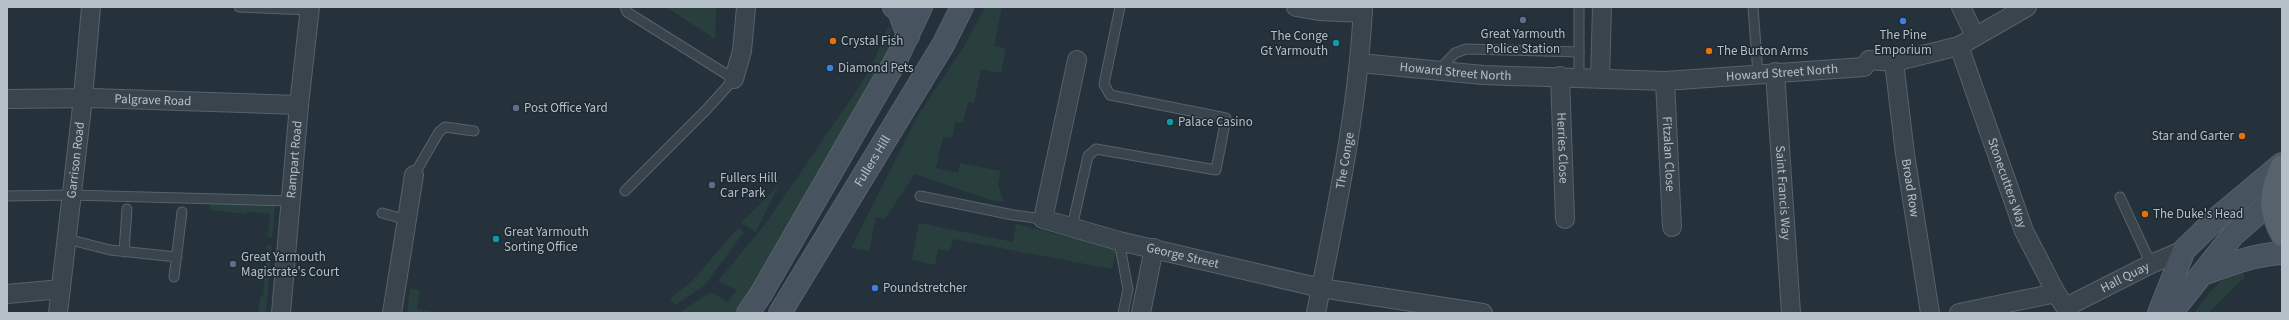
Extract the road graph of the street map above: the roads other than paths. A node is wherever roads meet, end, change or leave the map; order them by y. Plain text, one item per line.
1 (91, 7) edge
2 (239, 7) edge
3 (625, 7) edge
4 (746, 7) edge
5 (894, 7) edge
6 (921, 7) edge
7 (962, 7) edge
8 (1120, 7) edge
9 (1296, 7) edge
10 (1579, 7) edge
11 (1602, 7) edge
12 (1753, 7) edge
13 (1961, 7) edge
14 (2027, 7) edge
15 (310, 9) edge
16 (1363, 10) edge
17 (908, 36) junction
18 (1975, 36) junction
19 (1959, 46) junction
20 (1579, 52) junction
21 (1077, 60) dead end
22 (1894, 62) junction
23 (1360, 63) junction
24 (1440, 69) junction
25 (1766, 73) junction
26 (1560, 76) junction
27 (1578, 77) junction
28 (1600, 78) junction
29 (734, 79) junction
30 (1664, 81) junction
31 (83, 98) junction
32 (7, 99) edge
33 (299, 105) junction
34 (474, 131) dead end
35 (2282, 165) edge
36 (414, 175) joint
37 (625, 191) dead end
38 (71, 195) junction
39 (7, 196) edge
40 (920, 196) dead end
41 (2120, 197) dead end
42 (2276, 198) edge
43 (290, 201) junction
44 (127, 209) dead end
45 (182, 212) dead end
46 (382, 213) dead end
47 (1043, 219) junction
48 (1565, 219) dead end
49 (407, 220) junction
50 (1672, 227) dead end
51 (1072, 228) junction
52 (2282, 235) edge
53 (67, 239) junction
54 (1119, 241) junction
55 (1154, 248) junction
56 (2184, 250) junction
57 (124, 252) junction
58 (2282, 253) edge
59 (177, 257) junction
60 (2151, 264) junction
61 (2203, 274) junction
62 (174, 277) dead end
63 (1321, 288) junction
64 (61, 289) junction
65 (7, 294) edge
66 (2064, 304) edge
67 (58, 313) edge
68 (281, 313) edge
69 (392, 313) edge
70 (748, 313) edge
71 (780, 313) edge
72 (1123, 313) edge
73 (1141, 313) edge
74 (1316, 313) edge
75 (1483, 313) edge
76 (1791, 313) edge
77 (1930, 313) edge
78 (1959, 313) edge
79 (2160, 313) edge
80 (2171, 313) edge

1 - 31 street, Garrison Road
2 - 15 lane
3 - 29 lane
4 - 29 street
5 - 17 main road
6 - 17 main road
7 - 71 main road, Fullers Hill
8 - 51 lane
9 - 16 street
10 - 20 lane
11 - 28 street
12 - 25 lane
13 - 18 street
14 - 18 street, Howard Street North
15 - 33 street, Rampart Road
16 - 23 street, The Conge
17 - 70 main road
18 - 19 street, Howard Street North
19 - 22 street, Howard Street North
19 - 66 street, Stonecutters Way
20 - 24 lane
20 - 27 lane
21 - 47 street
22 - 25 street, Howard Street North
22 - 77 street, Broad Row
23 - 24 street, Howard Street North
23 - 63 street, The Conge
24 - 26 street, Howard Street North
25 - 30 street, Howard Street North
25 - 76 street, Saint Francis Way
26 - 27 street, Howard Street North
26 - 48 street, Herries Close
27 - 28 street, Howard Street North
28 - 30 street, Howard Street North
29 - 37 lane
30 - 50 street, Fitzalan Close
31 - 32 street, Palgrave Road
31 - 33 street, Palgrave Road
31 - 38 street, Garrison Road
33 - 43 street, Rampart Road
34 - 36 lane
35 - 42 main road
35 - 56 main road, Hall Quay
36 - 49 street
38 - 39 lane
38 - 43 lane
38 - 53 street, Garrison Road
40 - 47 lane
41 - 60 lane
42 - 52 main road
42 - 61 main road
43 - 68 street, Rampart Road
44 - 57 lane
45 - 59 lane
46 - 49 lane
47 - 51 street, George Street
49 - 69 street
51 - 54 street, George Street
53 - 57 lane
53 - 64 street, Garrison Road
54 - 55 street, George Street
54 - 72 lane
55 - 63 street, George Street
55 - 73 street
56 - 60 street, Hall Quay
56 - 79 main road, Hall Quay
57 - 59 lane
58 - 61 main road
59 - 62 lane
60 - 66 street, Hall Quay
61 - 80 main road
63 - 74 street, The Conge
63 - 75 street, George Street
64 - 65 street
64 - 67 street, Garrison Road
66 - 78 street

